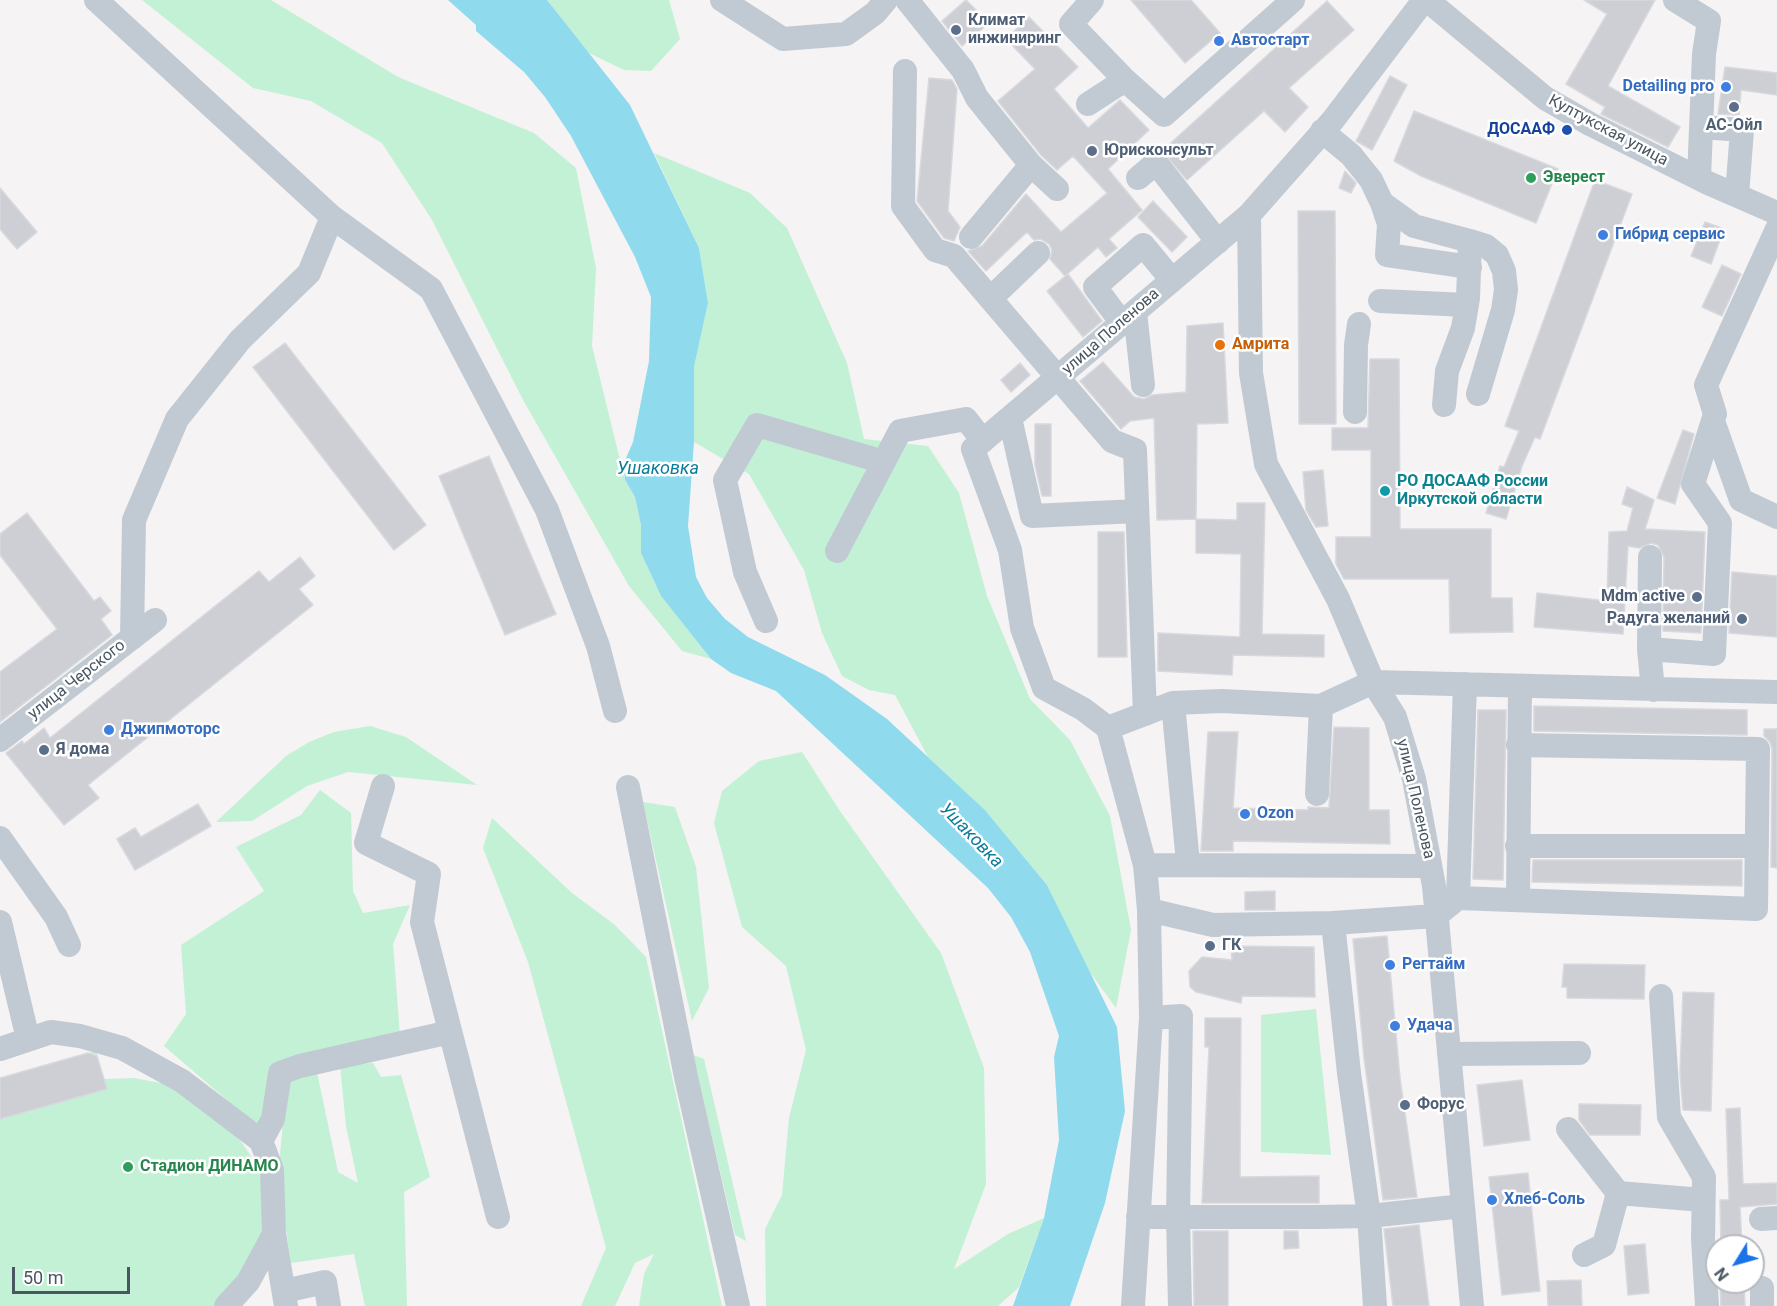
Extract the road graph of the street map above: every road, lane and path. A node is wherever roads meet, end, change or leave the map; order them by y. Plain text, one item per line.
1 (96, 0) edge
2 (722, 0) edge
3 (886, 0) edge
4 (907, 0) edge
5 (1092, 0) edge
6 (1293, 0) edge
7 (1425, 0) edge
8 (1674, 0) edge
9 (905, 71) dead end
10 (1125, 80) junction
11 (1088, 104) dead end
12 (1701, 127) junction
13 (1322, 131) junction
14 (1031, 165) junction
15 (1138, 178) dead end
16 (1699, 178) junction
17 (1057, 189) dead end
18 (1737, 195) junction
19 (1382, 203) junction
20 (1777, 213) edge
21 (1249, 215) junction
22 (332, 217) junction
23 (1777, 229) edge
24 (971, 237) dead end
25 (1470, 241) junction
26 (1218, 242) junction
27 (1038, 253) dead end
28 (1470, 267) junction
29 (1172, 280) junction
30 (991, 298) junction
31 (1380, 302) dead end
32 (1467, 305) junction
33 (1128, 318) junction
34 (1359, 324) dead end
35 (1059, 376) junction
36 (1143, 385) dead end
37 (1478, 394) dead end
38 (1444, 405) dead end
39 (1355, 412) dead end
40 (1010, 418) junction
41 (1713, 421) junction
42 (978, 445) junction
43 (884, 462) junction
44 (1137, 511) junction
45 (1777, 517) edge
46 (837, 551) dead end
47 (1650, 557) dead end
48 (155, 620) dead end
49 (766, 621) dead end
50 (132, 638) junction
51 (1648, 649) junction
52 (1373, 682) junction
53 (1465, 684) junction
54 (1520, 686) junction
55 (1653, 690) junction
56 (1777, 692) edge
57 (1173, 703) junction
58 (1321, 706) junction
59 (615, 711) dead end
60 (1145, 714) junction
61 (1108, 728) junction
62 (0, 740) edge
63 (1518, 745) junction
64 (384, 786) dead end
65 (628, 787) dead end
66 (1317, 794) dead end
67 (0, 838) edge
68 (1517, 846) junction
69 (1757, 846) junction
70 (1188, 863) junction
71 (1145, 865) junction
72 (1430, 866) junction
73 (1458, 898) junction
74 (1518, 900) junction
75 (1149, 910) junction
76 (1436, 916) junction
77 (0, 922) edge
78 (1333, 923) junction
79 (69, 945) dead end
80 (1661, 996) dead end
81 (1151, 1018) junction
82 (450, 1032) junction
83 (28, 1040) junction
84 (0, 1049) edge
85 (1579, 1053) dead end
86 (1449, 1054) junction
87 (1568, 1129) dead end
88 (261, 1142) junction
89 (1618, 1193) junction
90 (1703, 1200) junction
91 (1463, 1206) junction
92 (1369, 1216) junction
93 (498, 1217) dead end
94 (1138, 1217) junction
95 (1178, 1217) junction
96 (274, 1234) junction
97 (1584, 1256) dead end
98 (285, 1298) edge
99 (226, 1306) edge
100 (329, 1306) edge
101 (738, 1306) edge
102 (1133, 1306) edge
103 (1180, 1306) edge
104 (1375, 1306) edge
105 (1472, 1306) edge
106 (1707, 1306) edge

1 - 22 street
2 - 3 street
4 - 14 street
5 - 10 street
6 - 10 street
7 - 13 street, улица Поленова
7 - 16 street, Култукская улица
8 - 12 street
9 - 30 street
10 - 11 street
12 - 16 street
12 - 18 street
13 - 19 street
13 - 21 street, улица Поленова
14 - 17 street
14 - 24 street
15 - 26 street
16 - 18 street, Култукская улица
18 - 20 street, Култукская улица
19 - 25 street
19 - 28 street
21 - 26 street, улица Поленова
21 - 52 street, улица Поленова
22 - 50 street
22 - 59 street
23 - 41 street
25 - 28 street
25 - 37 street
26 - 29 street, улица Поленова
27 - 30 street
28 - 32 street
29 - 33 street, улица Поленова
29 - 33 street
30 - 35 street
31 - 32 street
32 - 38 street
33 - 35 street, улица Поленова
33 - 36 street
34 - 39 street
35 - 40 street, улица Поленова
35 - 44 street
40 - 42 street, улица Поленова
40 - 44 street
41 - 45 street
41 - 51 street
42 - 43 street
42 - 61 street
43 - 46 street
43 - 49 street
44 - 60 street
47 - 51 street
48 - 50 street, улица Черского
50 - 62 street, улица Черского
51 - 55 street
52 - 53 street
52 - 58 street
52 - 72 street, улица Поленова
53 - 54 street
53 - 73 street
54 - 55 street
54 - 63 street
55 - 56 street
57 - 58 street
57 - 60 street
57 - 70 street
58 - 66 street
60 - 61 street
61 - 71 street
63 - 68 street
63 - 69 street
64 - 82 street
65 - 101 street
67 - 79 street
68 - 69 street
68 - 74 street
69 - 74 street
70 - 71 street
70 - 72 street
71 - 75 street
72 - 76 street, улица Поленова
73 - 74 street
73 - 76 street
75 - 78 street
75 - 81 street
76 - 78 street
76 - 86 street, улица Поленова
77 - 83 street
78 - 92 street
80 - 90 street
81 - 94 street
81 - 95 street
82 - 88 street
82 - 93 street
83 - 84 street
83 - 88 street
85 - 86 street
86 - 91 street, улица Поленова
87 - 89 street
88 - 96 street
89 - 90 street
89 - 97 street
90 - 106 street
91 - 92 street
91 - 105 street, улица Поленова
92 - 95 street
92 - 104 street
94 - 95 street
94 - 102 street
95 - 103 street
96 - 98 street
96 - 99 street
98 - 100 street

